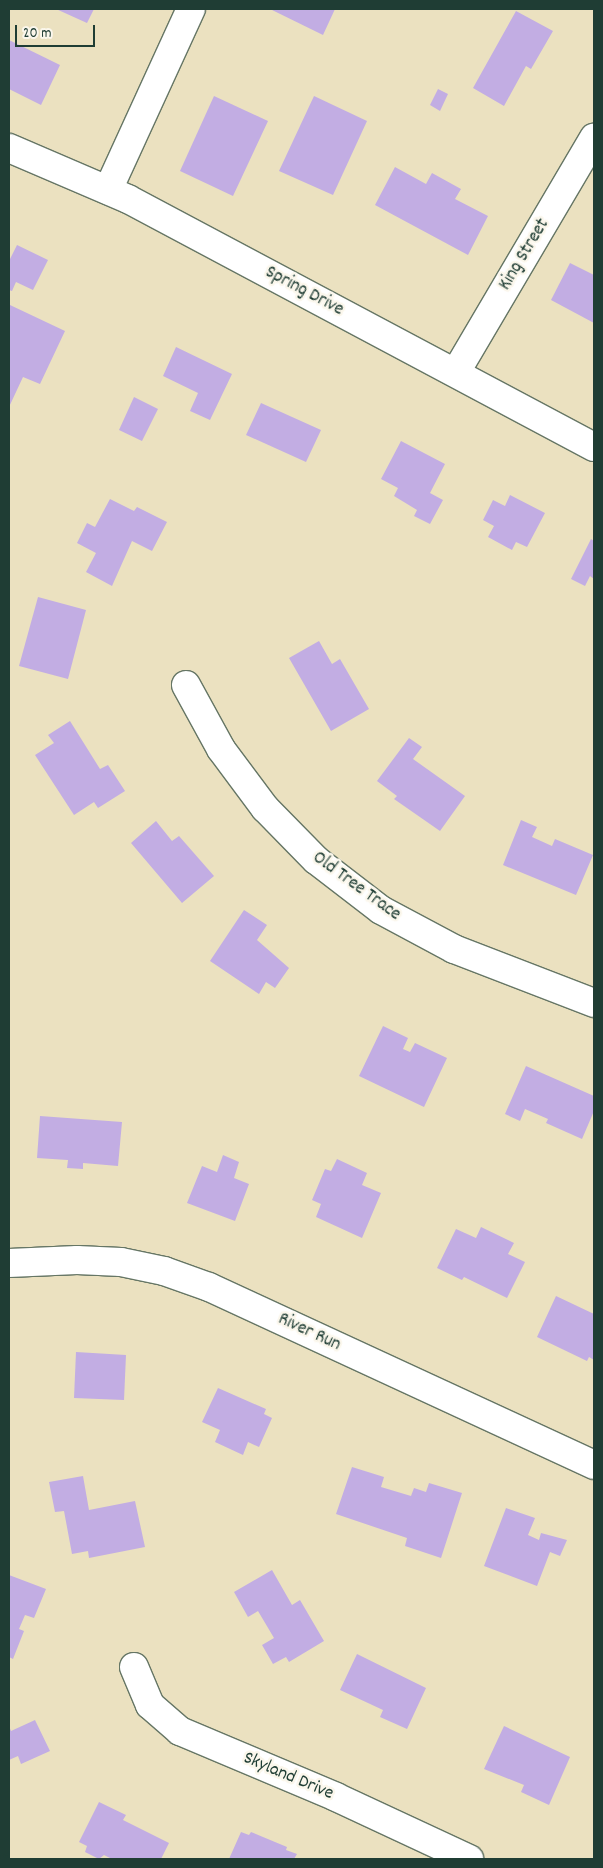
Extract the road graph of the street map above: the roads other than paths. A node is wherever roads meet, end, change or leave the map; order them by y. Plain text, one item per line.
1 (191, 9) edge
2 (594, 138) edge
3 (9, 148) edge
4 (108, 190) junction
5 (456, 372) junction
6 (594, 446) edge
7 (186, 685) dead end
8 (594, 1003) edge
9 (9, 1263) edge
10 (594, 1465) edge
11 (134, 1667) dead end
12 (469, 1859) edge

1 - 4 street
2 - 5 street, King Street
3 - 4 street, Spring Drive
4 - 5 street, Spring Drive
5 - 6 street, Spring Drive
7 - 8 street, Old Tree Trace
9 - 10 street, River Run
11 - 12 street, Skyland Drive

